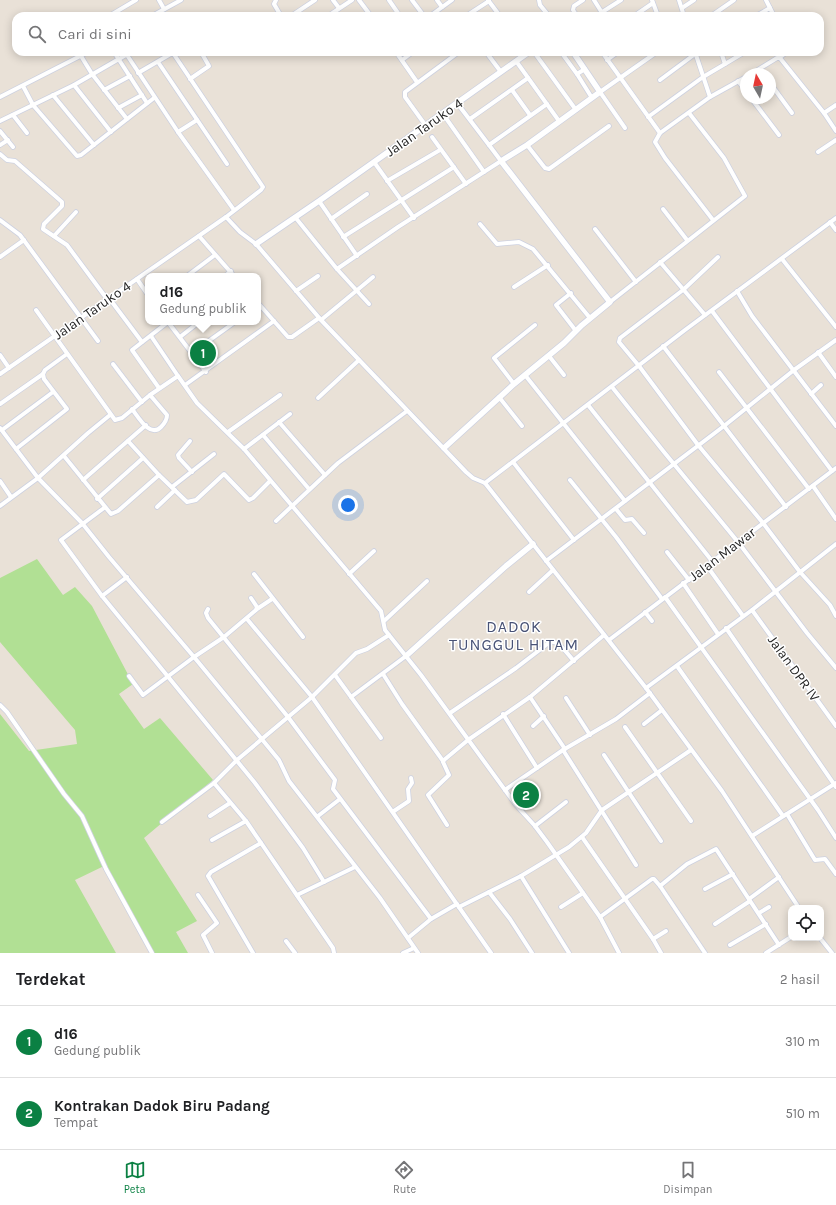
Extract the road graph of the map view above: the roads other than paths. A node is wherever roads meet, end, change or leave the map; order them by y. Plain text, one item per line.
1 (136, 0) edge
2 (158, 0) edge
3 (181, 0) edge
4 (276, 0) edge
5 (315, 0) edge
6 (333, 0) edge
7 (352, 0) edge
8 (359, 0) edge
9 (389, 0) edge
10 (412, 0) edge
11 (437, 0) edge
12 (452, 0) edge
13 (488, 0) edge
14 (538, 0) edge
15 (583, 0) edge
16 (594, 0) edge
17 (621, 0) edge
18 (679, 0) edge
19 (694, 0) edge
20 (734, 0) edge
21 (766, 0) edge
22 (653, 2) edge
23 (442, 7) junction
24 (339, 8) junction
25 (682, 8) junction
26 (770, 8) junction
27 (164, 9) junction
28 (116, 12) edge
29 (159, 12) edge
30 (279, 12) edge
31 (297, 12) edge
32 (334, 12) edge
33 (367, 12) edge
34 (397, 12) edge
35 (421, 12) edge
36 (435, 12) edge
37 (472, 12) edge
38 (497, 12) edge
39 (546, 12) edge
40 (574, 12) edge
41 (602, 12) edge
42 (606, 12) edge
43 (639, 12) edge
44 (657, 12) edge
45 (683, 12) edge
46 (717, 12) edge
47 (763, 12) edge
48 (772, 12) edge
49 (81, 56) joint
50 (116, 56) edge
51 (122, 56) edge
52 (128, 56) edge
53 (169, 56) edge
54 (176, 56) edge
55 (203, 56) edge
56 (399, 56) edge
57 (408, 56) edge
58 (453, 56) edge
59 (489, 56) edge
60 (523, 56) edge
61 (537, 56) edge
62 (564, 56) edge
63 (576, 56) edge
64 (604, 56) edge
65 (612, 56) edge
66 (651, 56) edge
67 (691, 56) edge
68 (696, 56) edge
69 (722, 56) edge
70 (738, 56) edge
71 (782, 56) edge
72 (779, 58) junction
73 (118, 59) junction
74 (402, 60) junction
75 (607, 60) junction
76 (516, 61) junction
77 (158, 62) junction
78 (724, 64) junction
79 (762, 68) edge
80 (585, 69) junction
81 (501, 72) junction
82 (138, 73) junction
83 (92, 74) junction
84 (577, 74) junction
85 (130, 76) junction
86 (703, 77) junction
87 (528, 78) junction
88 (620, 78) junction
89 (190, 79) junction
90 (660, 80) dead end
91 (738, 81) joint
92 (416, 82) junction
93 (740, 84) edge
94 (74, 85) junction
95 (23, 86) junction
96 (104, 90) junction
97 (512, 90) junction
98 (776, 91) edge
99 (600, 92) junction
100 (53, 95) junction
101 (142, 95) junction
102 (0, 97) edge
103 (710, 97) junction
104 (154, 98) junction
105 (592, 98) junction
106 (147, 103) junction
107 (457, 103) junction
108 (547, 104) junction
109 (756, 104) edge
110 (33, 105) junction
111 (836, 105) edge
112 (118, 108) junction
113 (576, 110) junction
114 (689, 113) junction
115 (792, 113) dead end
116 (824, 113) junction
117 (443, 114) junction
118 (13, 115) junction
119 (530, 115) junction
120 (648, 117) junction
121 (127, 119) junction
122 (470, 119) junction
123 (198, 120) junction
124 (0, 121) edge
125 (559, 121) junction
126 (426, 126) junction
127 (609, 126) dead end
128 (624, 128) dead end
129 (0, 131) edge
130 (836, 131) edge
131 (111, 132) junction
132 (178, 132) junction
133 (27, 133) dead end
134 (660, 133) junction
135 (780, 135) dead end
136 (432, 137) dead end
137 (8, 140) junction
138 (836, 140) edge
139 (489, 144) junction
140 (0, 145) edge
141 (94, 145) junction
142 (527, 145) junction
143 (13, 147) dead end
144 (440, 150) junction
145 (818, 152) dead end
146 (0, 154) edge
147 (501, 161) junction
148 (374, 162) junction
149 (227, 164) dead end
150 (454, 167) junction
151 (484, 172) junction
152 (387, 181) junction
153 (466, 184) junction
154 (367, 194) dead end
155 (400, 200) junction
156 (319, 201) junction
157 (663, 209) dead end
158 (234, 210) junction
159 (76, 212) dead end
160 (226, 217) junction
161 (295, 217) junction
162 (414, 218) junction
163 (836, 218) edge
164 (331, 219) junction
165 (0, 220) edge
166 (713, 220) junction
167 (830, 222) junction
168 (480, 224) dead end
169 (595, 229) dead end
170 (836, 230) edge
171 (54, 236) junction
172 (199, 236) junction
173 (343, 237) junction
174 (24, 240) junction
175 (687, 240) junction
176 (256, 244) junction
177 (215, 255) junction
178 (357, 256) junction
179 (0, 258) edge
180 (718, 258) dead end
181 (782, 259) junction
182 (660, 262) junction
183 (548, 265) junction
184 (337, 269) junction
185 (231, 272) edge
186 (191, 273) edge
187 (318, 276) dead end
188 (373, 277) dead end
189 (136, 279) junction
190 (636, 282) junction
191 (514, 287) dead end
192 (683, 290) junction
193 (145, 291) edge
194 (296, 291) junction
195 (356, 291) junction
196 (737, 291) junction
197 (570, 293) junction
198 (108, 299) junction
199 (610, 302) junction
200 (369, 304) dead end
201 (261, 307) edge
202 (36, 310) dead end
203 (712, 311) junction
204 (705, 315) junction
205 (82, 316) junction
206 (590, 318) junction
207 (320, 319) junction
208 (274, 321) junction
209 (164, 325) edge
210 (170, 325) edge
211 (195, 325) edge
212 (231, 325) edge
213 (535, 325) dead end
214 (836, 327) edge
215 (576, 331) junction
216 (55, 336) junction
217 (151, 336) junction
218 (180, 337) junction
219 (836, 340) edge
220 (98, 341) dead end
221 (142, 342) junction
222 (663, 346) junction
223 (818, 352) junction
224 (192, 353) junction
225 (67, 354) junction
226 (0, 355) edge
227 (549, 356) junction
228 (359, 360) junction
229 (113, 364) dead end
230 (639, 366) junction
231 (9, 368) junction
232 (794, 370) junction
233 (206, 372) junction
234 (719, 372) dead end
235 (0, 374) edge
236 (43, 374) junction
237 (525, 375) junction
238 (178, 376) junction
239 (564, 376) dead end
240 (836, 377) edge
241 (514, 384) junction
242 (821, 385) dead end
243 (185, 386) junction
244 (612, 387) junction
245 (159, 388) junction
246 (770, 389) junction
247 (53, 392) junction
248 (811, 394) junction
249 (150, 395) junction
250 (280, 395) dead end
251 (499, 397) junction
252 (318, 398) dead end
253 (142, 402) junction
254 (0, 404) edge
255 (588, 405) junction
256 (746, 407) junction
257 (132, 409) junction
258 (407, 412) junction
259 (290, 414) dead end
260 (110, 415) junction
261 (279, 422) junction
262 (563, 424) junction
263 (146, 425) junction
264 (522, 426) dead end
265 (724, 426) junction
266 (836, 426) edge
267 (1, 429) edge
268 (228, 432) junction
269 (263, 435) junction
270 (128, 441) junction
271 (190, 441) dead end
272 (698, 445) junction
273 (444, 448) junction
274 (16, 449) junction
275 (244, 449) junction
276 (214, 454) dead end
277 (64, 456) junction
278 (143, 458) junction
279 (513, 462) junction
280 (674, 463) junction
281 (834, 470) edge
282 (192, 472) junction
283 (159, 475) junction
284 (325, 475) junction
285 (38, 478) junction
286 (83, 480) junction
287 (570, 480) dead end
288 (0, 481) edge
289 (270, 481) junction
290 (649, 482) junction
291 (484, 483) junction
292 (174, 488) junction
293 (811, 488) junction
294 (310, 490) junction
295 (11, 497) junction
296 (97, 499) junction
297 (625, 501) junction
298 (0, 506) edge
299 (293, 506) junction
300 (157, 507) dead end
301 (786, 507) junction
302 (104, 508) junction
303 (616, 509) junction
304 (836, 519) edge
305 (601, 520) junction
306 (276, 521) dead end
307 (82, 523) junction
308 (763, 524) junction
309 (644, 533) dead end
310 (574, 540) junction
311 (738, 542) junction
312 (533, 544) junction
313 (834, 545) edge
314 (374, 551) dead end
315 (836, 551) edge
316 (667, 552) dead end
317 (546, 561) junction
318 (712, 561) junction
319 (707, 566) junction
320 (553, 570) junction
321 (800, 572) junction
322 (254, 574) dead end
323 (349, 574) junction
324 (127, 577) junction
325 (689, 580) junction
326 (427, 581) dead end
327 (683, 583) junction
328 (529, 592) dead end
329 (776, 592) junction
330 (102, 596) junction
331 (250, 598) dead end
332 (663, 598) junction
333 (272, 599) junction
334 (208, 609) dead end
335 (257, 609) junction
336 (752, 610) junction
337 (645, 612) junction
338 (743, 616) junction
339 (836, 616) edge
340 (247, 619) junction
341 (384, 621) junction
342 (652, 621) dead end
343 (726, 628) junction
344 (718, 634) junction
345 (389, 635) junction
346 (604, 635) junction
347 (303, 636) dead end
348 (224, 637) junction
349 (609, 640) junction
350 (701, 647) junction
351 (406, 656) junction
352 (194, 657) junction
353 (574, 661) junction
354 (677, 666) junction
355 (836, 668) edge
356 (383, 674) junction
357 (335, 675) junction
358 (129, 676) dead end
359 (169, 678) junction
360 (646, 688) junction
361 (650, 693) junction
362 (312, 697) junction
363 (351, 697) junction
364 (530, 697) junction
365 (566, 698) dead end
366 (0, 705) edge
367 (662, 710) junction
368 (450, 713) junction
369 (503, 714) junction
370 (544, 716) junction
371 (288, 717) junction
372 (644, 724) dead end
373 (533, 726) dead end
374 (836, 726) edge
375 (625, 727) dead end
376 (590, 735) junction
377 (381, 738) dead end
378 (262, 739) junction
379 (468, 740) junction
380 (564, 750) junction
381 (691, 750) junction
382 (604, 755) dead end
383 (237, 760) junction
384 (443, 761) junction
385 (537, 768) junction
386 (658, 773) junction
387 (411, 778) dead end
388 (214, 783) junction
389 (836, 785) edge
390 (505, 790) junction
391 (629, 793) junction
392 (340, 799) junction
393 (810, 800) junction
394 (566, 802) dead end
395 (230, 803) junction
396 (602, 810) junction
397 (394, 811) junction
398 (785, 815) junction
399 (210, 816) dead end
400 (318, 816) junction
401 (246, 821) junction
402 (691, 821) dead end
403 (162, 822) dead end
404 (447, 825) dead end
405 (535, 826) junction
406 (752, 836) junction
407 (582, 837) junction
408 (836, 838) edge
409 (212, 840) dead end
410 (661, 840) dead end
411 (261, 843) junction
412 (556, 855) junction
413 (636, 865) dead end
414 (355, 866) junction
415 (569, 874) junction
416 (733, 874) junction
417 (836, 874) edge
418 (521, 876) junction
419 (564, 877) dead end
420 (779, 877) junction
421 (324, 882) junction
422 (660, 886) junction
423 (705, 889) dead end
424 (489, 892) junction
425 (583, 893) junction
426 (198, 895) dead end
427 (297, 895) junction
428 (625, 898) junction
429 (750, 900) junction
430 (458, 905) junction
431 (798, 905) edge
432 (769, 906) dead end
433 (561, 907) dead end
434 (759, 913) junction
435 (600, 917) junction
436 (431, 919) junction
437 (715, 924) dead end
438 (766, 924) junction
439 (666, 931) dead end
440 (408, 938) junction
441 (653, 939) junction
442 (788, 939) edge
443 (286, 940) dead end
444 (822, 941) edge
445 (730, 945) dead end
446 (779, 945) junction
447 (414, 948) junction
448 (619, 952) edge
449 (152, 953) edge
450 (212, 953) edge
451 (253, 953) edge
452 (295, 953) edge
453 (334, 953) edge
454 (403, 953) edge
455 (418, 953) edge
456 (491, 953) edge
457 (532, 953) edge
458 (569, 953) edge
459 (613, 953) edge
460 (661, 953) edge
461 (705, 953) edge
462 (766, 953) edge
463 (832, 953) edge

1 - 28 street
2 - 27 street
3 - 27 street
4 - 30 street
5 - 31 street
6 - 24 street
7 - 24 street
8 - 33 street
9 - 34 street
10 - 35 street
11 - 23 street
12 - 23 street
13 - 37 street
13 - 38 street
14 - 39 street
15 - 40 street
16 - 41 street
17 - 42 street
18 - 25 street
19 - 25 street
20 - 46 street
21 - 26 street
22 - 43 street
22 - 44 street
23 - 36 street
24 - 32 street
25 - 45 street
26 - 47 street
26 - 48 street
27 - 29 street
49 - 83 street
49 - 95 street
50 - 73 street
51 - 73 street
52 - 82 street
53 - 77 street
54 - 89 street
55 - 89 street
56 - 74 street
57 - 74 street
58 - 92 street
59 - 81 street
60 - 76 street, Jalan Taruko 4
61 - 113 street
62 - 84 street
63 - 80 street
64 - 75 street
65 - 75 street
66 - 88 street
67 - 90 street
68 - 86 street
69 - 78 street
70 - 78 street
71 - 72 street
72 - 79 street
72 - 116 street
73 - 83 street
73 - 85 street
74 - 92 street
75 - 88 street
76 - 81 street, Jalan Taruko 4
76 - 87 street
77 - 82 street
77 - 123 street
78 - 86 street
80 - 84 street
80 - 99 street
81 - 107 street, Jalan Taruko 4
82 - 104 street
83 - 94 street
83 - 96 street
84 - 105 street
85 - 96 street
85 - 101 street
86 - 103 street
86 - 120 street
87 - 97 street
87 - 108 street
88 - 99 street
88 - 120 street
89 - 158 street, Jalan Taruko 4
91 - 93 street
91 - 103 street
92 - 126 street
94 - 100 street
94 - 131 street
95 - 102 street
95 - 110 street
96 - 112 street
97 - 119 street
97 - 122 street
98 - 115 street
99 - 105 street
99 - 128 street
100 - 110 street
100 - 141 street
101 - 106 street
101 - 112 street
103 - 114 street
104 - 106 street
104 - 132 street
105 - 113 street
106 - 121 street
107 - 117 street, Jalan Taruko 4
107 - 122 street
108 - 119 street
108 - 125 street
109 - 135 street
110 - 118 street
110 - 141 street
111 - 116 street
112 - 121 street
113 - 125 street
114 - 134 street
114 - 166 street
116 - 130 street
117 - 126 street, Jalan Taruko 4
117 - 151 street
118 - 124 street
118 - 133 street
119 - 139 street
120 - 134 street
121 - 131 street
122 - 139 street
123 - 132 street
123 - 149 street
125 - 142 street
126 - 148 street, Jalan Taruko 4
127 - 142 street
129 - 137 street
131 - 141 street
132 - 158 street
134 - 166 street
136 - 144 street
137 - 140 street
137 - 143 street
138 - 145 street
139 - 147 street
142 - 147 street
144 - 150 street
144 - 152 street
146 - 171 street
147 - 151 street
147 - 199 street
148 - 152 street
148 - 156 street, Jalan Taruko 4
150 - 153 street
150 - 155 street
151 - 153 street
152 - 155 street
153 - 162 street
154 - 164 street
155 - 162 street
155 - 173 street
156 - 161 street, Jalan Taruko 4
156 - 164 street
157 - 175 street
158 - 160 street, Jalan Taruko 4
159 - 171 street
160 - 172 street, Jalan Taruko 4
160 - 176 street
161 - 176 street, Jalan Taruko 4
161 - 184 street
162 - 178 street
163 - 167 street
164 - 173 street
165 - 174 street
166 - 175 street
167 - 170 street
167 - 181 street
168 - 183 street
169 - 190 street
171 - 198 street
172 - 177 street
172 - 189 street, Jalan Taruko 4
173 - 178 street
174 - 179 street
174 - 205 street
175 - 182 street
176 - 194 street
177 - 185 street
177 - 186 street
178 - 184 street
180 - 192 street
181 - 196 street
181 - 214 street
182 - 190 street
182 - 192 street
183 - 191 street
183 - 197 street
184 - 195 street
187 - 194 street
188 - 195 street
189 - 193 street
189 - 198 street, Jalan Taruko 4
190 - 199 street
192 - 204 street
192 - 230 street
194 - 207 street
195 - 200 street
195 - 207 street
196 - 203 street
196 - 232 street
197 - 206 street
197 - 215 street
198 - 205 street, Jalan Taruko 4
198 - 221 street
199 - 206 street
201 - 208 street
202 - 216 street
203 - 204 street
203 - 246 street
204 - 222 street
205 - 216 street, Jalan Taruko 4
205 - 220 street
206 - 215 street
207 - 208 street
207 - 228 street
208 - 233 street
209 - 217 street
210 - 218 street
211 - 218 street
212 - 224 street
213 - 241 street
215 - 227 street
216 - 225 street
216 - 231 street, Jalan Taruko 4
217 - 221 street
217 - 238 street
218 - 224 street
219 - 223 street
221 - 245 street
222 - 230 street
222 - 265 street
223 - 232 street
223 - 240 street
224 - 233 street
225 - 236 street
225 - 260 street
226 - 231 street
227 - 237 street
227 - 239 street
228 - 252 street
228 - 258 street
229 - 253 street
230 - 244 street
230 - 272 street
231 - 235 street, Jalan Taruko 4
232 - 246 street
232 - 248 street
233 - 243 street
234 - 256 street
236 - 247 street
236 - 254 street
237 - 241 street
237 - 262 street
238 - 243 street
238 - 245 street
241 - 251 street
242 - 248 street
243 - 268 street
244 - 255 street
244 - 280 street
245 - 249 street
246 - 256 street
246 - 281 street
247 - 267 street
247 - 274 street
248 - 266 street
249 - 253 street
249 - 263 street
250 - 268 street
251 - 264 street
251 - 273 street
253 - 257 street
255 - 262 street
255 - 290 street
256 - 265 street
256 - 293 street
257 - 260 street
257 - 263 street
258 - 273 street
258 - 284 street
259 - 261 street
260 - 277 street
261 - 269 street
261 - 284 street
262 - 279 street
262 - 297 street
263 - 270 street
265 - 272 street
265 - 301 street
267 - 274 street
268 - 275 street
269 - 275 street
269 - 294 street
270 - 278 street
270 - 286 street
271 - 282 street
272 - 280 street
272 - 308 street
273 - 291 street
274 - 285 street
275 - 289 street
276 - 282 street
277 - 285 street
277 - 286 street
278 - 283 street
278 - 296 street
279 - 291 street
279 - 310 street
280 - 290 street
280 - 311 street
281 - 293 street, Jalan Mawar
282 - 292 street
283 - 292 street
283 - 302 street
284 - 294 street
285 - 295 street
285 - 307 street
286 - 296 street
287 - 305 street
288 - 295 street
289 - 292 street
289 - 299 street
290 - 297 street
290 - 318 street
291 - 312 street
292 - 300 street
293 - 301 street, Jalan Mawar
293 - 304 street
294 - 299 street
295 - 298 street
296 - 302 street
297 - 303 street
299 - 306 street
299 - 323 street
301 - 308 street, Jalan Mawar
302 - 307 street
303 - 305 street
303 - 309 street
305 - 310 street
305 - 332 street
307 - 324 street
307 - 330 street
308 - 311 street, Jalan Mawar
308 - 321 street
310 - 317 street
311 - 318 street, Jalan Mawar
311 - 329 street
312 - 317 street
312 - 351 street
313 - 315 street
313 - 321 street
314 - 323 street
316 - 325 street
317 - 320 street
318 - 319 street, Jalan Mawar
319 - 325 street, Jalan Mawar
319 - 338 street
320 - 328 street
320 - 346 street
321 - 329 street
321 - 339 street
322 - 333 street
323 - 341 street
324 - 330 street
324 - 352 street
325 - 327 street, Jalan Mawar
326 - 341 street
327 - 332 street, Jalan Mawar
327 - 344 street
329 - 336 street
329 - 355 street
330 - 359 street
331 - 335 street
332 - 337 street, Jalan Mawar
332 - 350 street
333 - 335 street
333 - 347 street
334 - 348 street
335 - 340 street
336 - 338 street
336 - 374 street, Jalan DPR IV
337 - 342 street
337 - 349 street, Jalan Mawar
338 - 343 street
340 - 348 street
340 - 362 street
341 - 345 street
343 - 344 street
343 - 389 street
344 - 350 street
345 - 351 street
345 - 357 street
346 - 349 street
346 - 353 street
348 - 352 street
348 - 371 street
349 - 360 street
350 - 354 street
350 - 393 street
351 - 356 street
351 - 368 street
352 - 359 street
352 - 378 street
353 - 364 street
353 - 368 street
354 - 360 street
354 - 398 street
356 - 363 street
356 - 384 street
357 - 362 street
357 - 363 street
358 - 359 street
359 - 383 street
360 - 361 street
361 - 367 street
361 - 376 street
362 - 371 street
362 - 397 street
363 - 377 street
364 - 369 street
364 - 370 street
365 - 376 street
366 - 449 street
367 - 372 street
367 - 381 street
368 - 379 street
369 - 379 street
369 - 385 street
370 - 373 street
370 - 380 street
371 - 378 street
371 - 392 street
375 - 386 street
376 - 380 street
378 - 383 street
378 - 400 street
379 - 384 street
379 - 390 street
380 - 385 street
380 - 396 street
381 - 386 street
381 - 406 street
382 - 391 street
383 - 388 street
383 - 421 street
384 - 404 street
385 - 390 street
386 - 391 street
386 - 402 street
387 - 397 street
388 - 395 street
388 - 403 street
389 - 393 street
390 - 405 street
391 - 396 street
391 - 410 street
392 - 400 street
392 - 436 street
393 - 398 street
393 - 408 street
394 - 405 street
395 - 399 street
395 - 401 street
396 - 407 street
396 - 413 street
397 - 430 street
398 - 406 street
398 - 417 street
400 - 414 street
401 - 409 street
401 - 411 street
405 - 412 street
406 - 420 street
407 - 412 street
407 - 428 street
411 - 427 street
411 - 451 street
412 - 415 street
412 - 418 street
414 - 421 street
414 - 440 street
415 - 419 street
415 - 425 street
416 - 422 street
416 - 423 street
416 - 429 street
418 - 424 street
418 - 458 street
420 - 429 street
420 - 431 street
421 - 427 street
422 - 428 street
422 - 461 street
424 - 430 street
424 - 457 street
425 - 433 street
425 - 435 street
426 - 450 street
427 - 453 street
428 - 435 street
428 - 441 street
429 - 434 street
429 - 437 street
430 - 436 street
430 - 456 street
432 - 434 street
434 - 438 street
435 - 448 street
436 - 440 street
438 - 445 street
438 - 446 street
439 - 441 street
440 - 447 street
441 - 460 street
442 - 446 street
443 - 452 street
444 - 463 street
446 - 462 street
447 - 454 street
447 - 455 street
448 - 459 street

